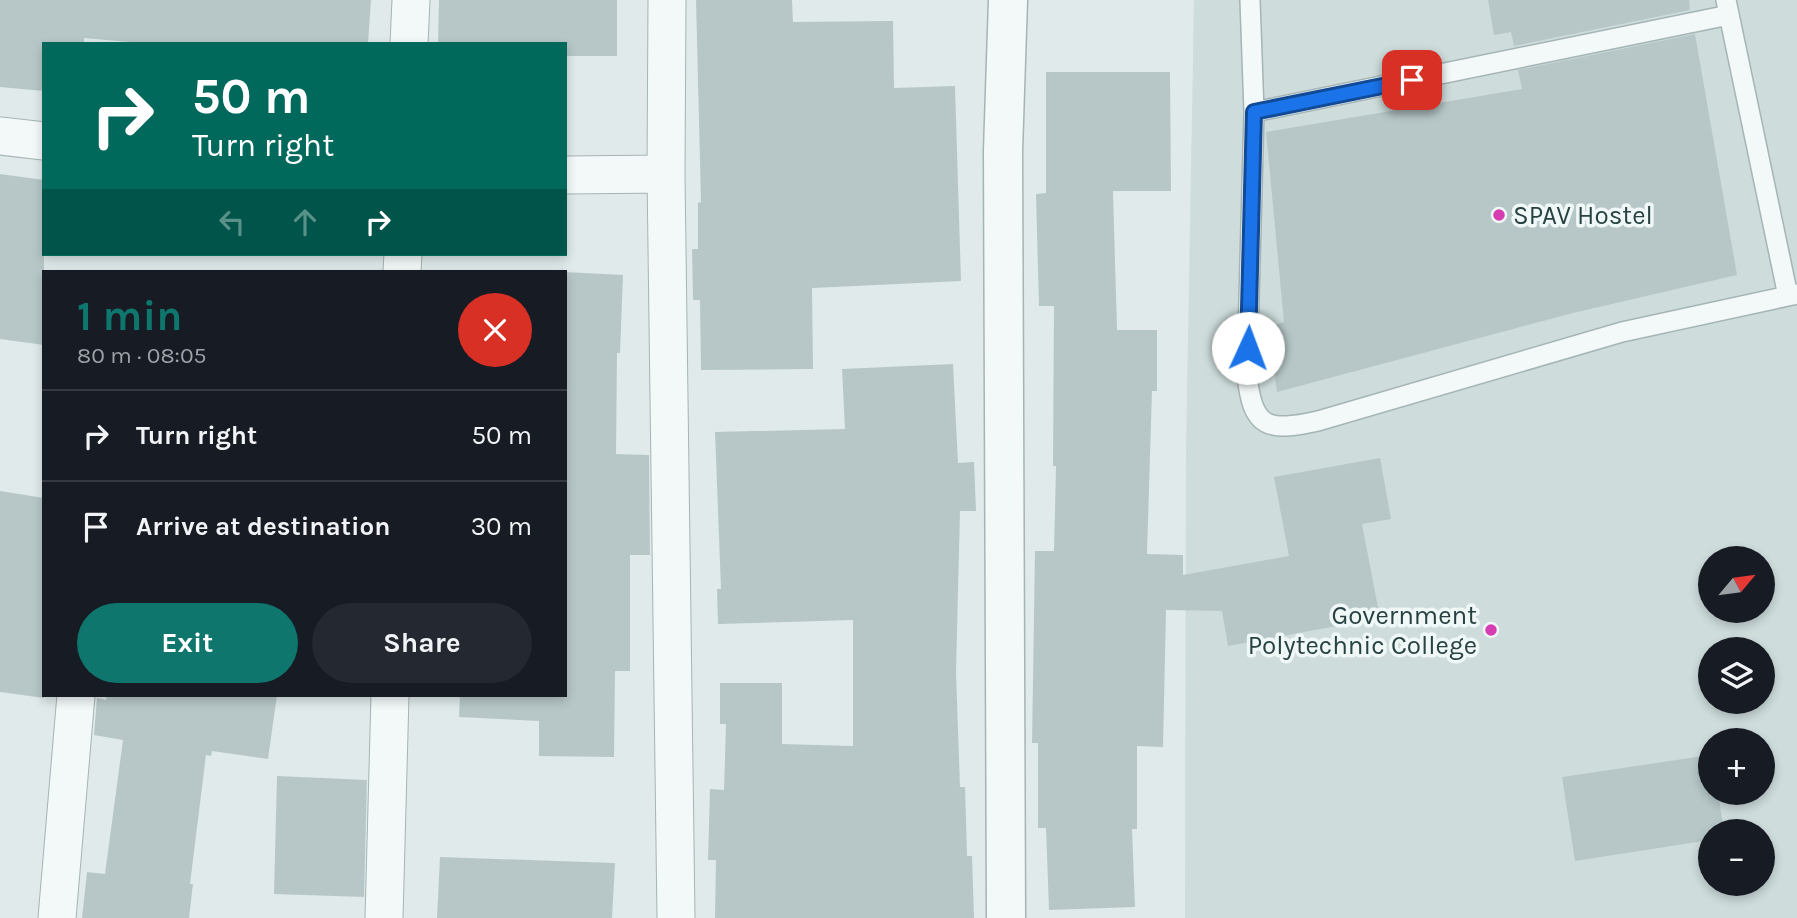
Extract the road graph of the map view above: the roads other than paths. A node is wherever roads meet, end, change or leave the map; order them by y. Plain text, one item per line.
1 (411, 0) edge
2 (667, 0) edge
3 (1008, 0) edge
4 (1250, 0) edge
5 (1728, 8) edge
6 (409, 42) edge
7 (1254, 112) junction
8 (0, 136) edge
9 (42, 141) edge
10 (666, 174) junction
11 (567, 175) edge
12 (1793, 295) edge
13 (76, 697) edge
14 (390, 697) edge
15 (57, 918) edge
16 (384, 918) edge
17 (676, 918) edge
18 (1006, 918) edge

1 - 6 street
2 - 10 street
3 - 18 street
4 - 7 lane
5 - 7 lane
5 - 12 lane
7 - 12 lane
8 - 9 street
10 - 11 street
10 - 17 street
13 - 15 street
14 - 16 street

